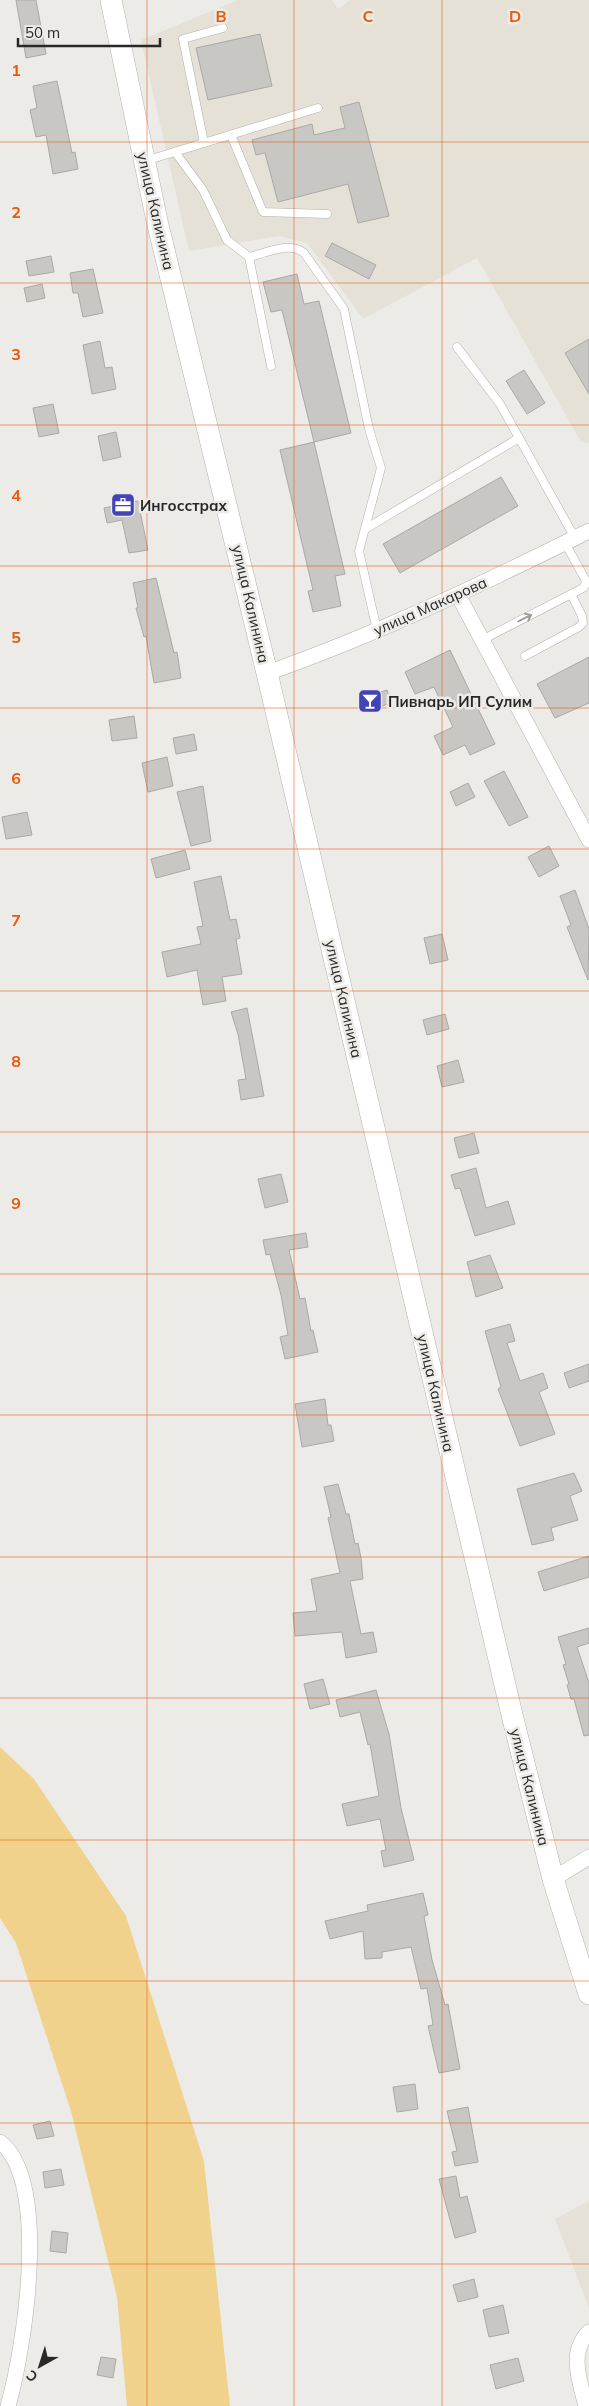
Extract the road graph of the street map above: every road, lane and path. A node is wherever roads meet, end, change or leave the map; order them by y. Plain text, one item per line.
1 (111, 0) edge
2 (223, 28) dead end
3 (318, 108) dead end
4 (231, 135) junction
5 (204, 143) junction
6 (175, 152) junction
7 (144, 161) junction
8 (327, 214) dead end
9 (249, 257) junction
10 (457, 347) dead end
11 (271, 366) dead end
12 (519, 438) junction
13 (365, 529) junction
14 (589, 531) edge
15 (570, 541) junction
16 (571, 594) junction
17 (458, 596) junction
18 (377, 630) junction
19 (482, 640) junction
20 (525, 656) dead end
21 (267, 673) junction
22 (589, 840) edge
23 (589, 1857) edge
24 (553, 1879) junction
25 (589, 1994) edge
26 (0, 2142) edge
27 (587, 2334) edge
28 (8, 2406) edge
29 (586, 2406) edge

1 - 7 main road, улица Калинина
2 - 5 lane
3 - 4 lane
4 - 5 lane
4 - 8 lane
5 - 6 lane
6 - 7 lane
6 - 9 lane
7 - 21 main road, улица Калинина
9 - 11 lane
9 - 13 lane
10 - 12 lane
12 - 13 lane
12 - 15 lane
13 - 18 lane
14 - 15 street, улица Макарова
15 - 16 lane
15 - 17 street, улица Макарова
19 -> 16 lane
16 - 20 lane
17 - 18 street, улица Макарова
17 - 19 street
18 - 21 street, улица Макарова
19 - 22 street
21 - 24 main road, улица Калинина
23 - 24 street
24 - 25 main road, улица Калинина
26 - 28 street
27 - 29 street

